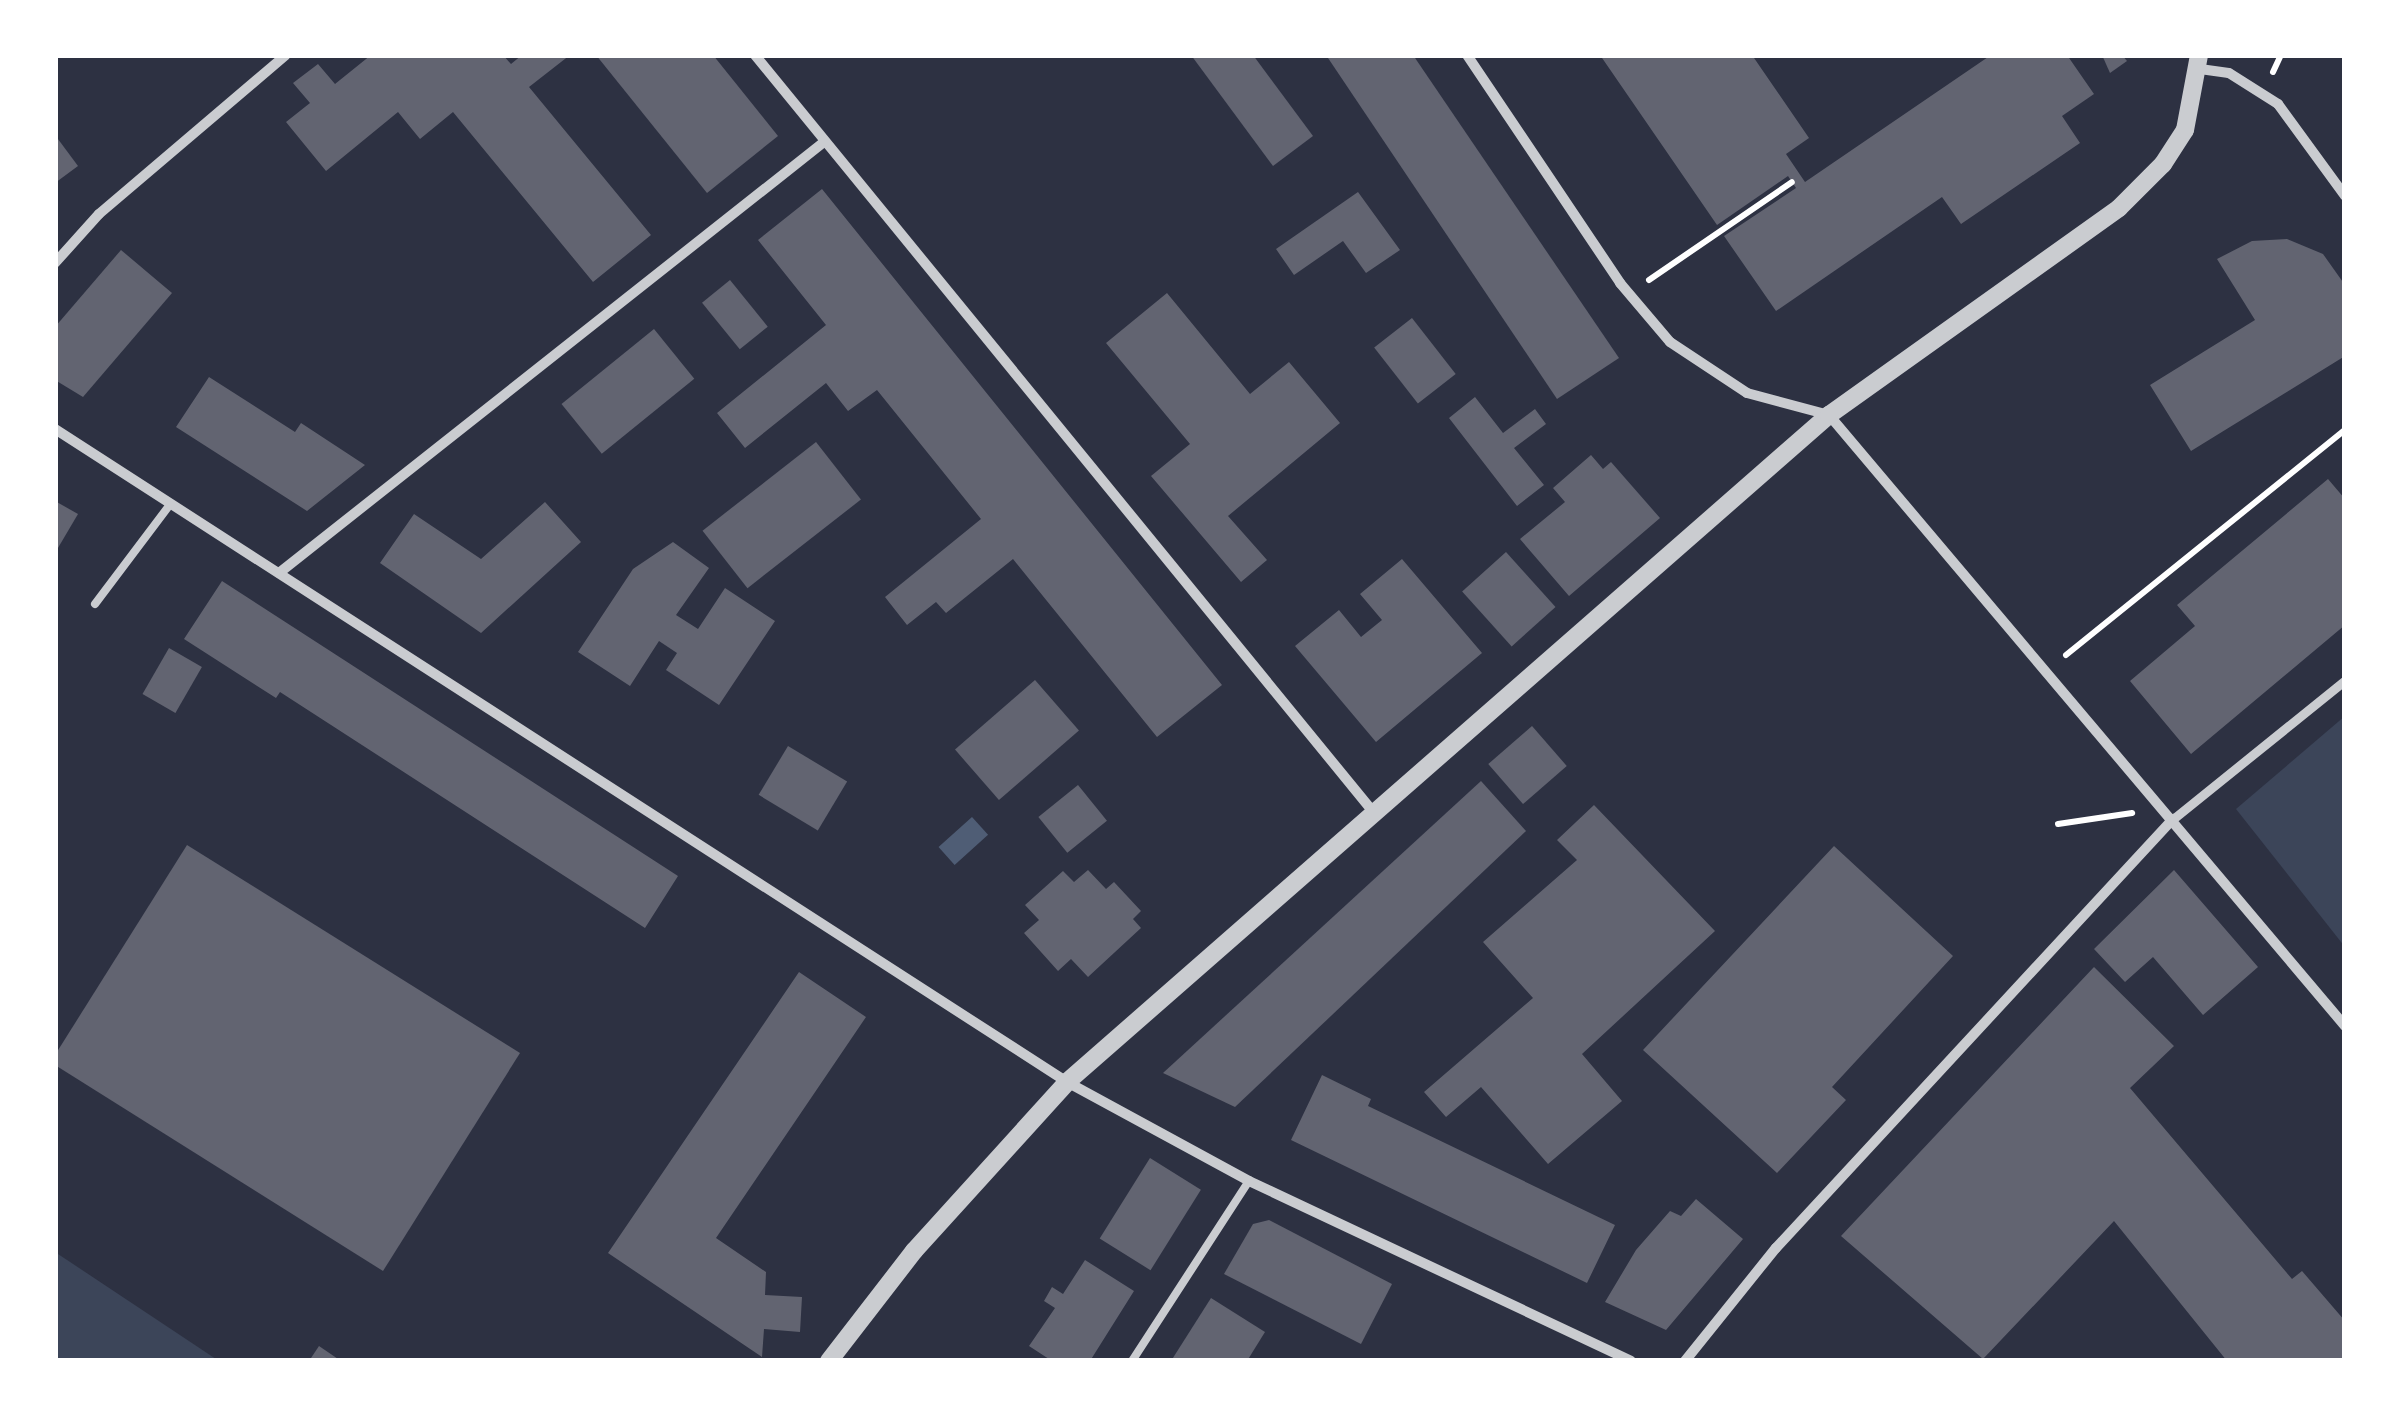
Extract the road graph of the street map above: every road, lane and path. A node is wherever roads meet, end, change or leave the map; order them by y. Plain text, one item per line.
1 (286, 55) edge
2 (755, 55) edge
3 (1468, 55) edge
4 (2200, 62) edge
5 (824, 142) junction
6 (1792, 182) dead end
7 (2345, 196) edge
8 (55, 263) edge
9 (1629, 293) junction
10 (1829, 415) junction
11 (55, 429) edge
12 (2345, 430) edge
13 (170, 503) junction
14 (279, 573) junction
15 (96, 604) dead end
16 (2048, 669) junction
17 (2345, 680) edge
18 (2122, 811) dead end
19 (1374, 813) junction
20 (2173, 819) junction
21 (2058, 824) dead end
22 (2345, 1026) edge
23 (1066, 1082) junction
24 (1249, 1181) junction
25 (829, 1361) edge
26 (1132, 1361) edge
27 (1631, 1361) edge
28 (1686, 1361) edge

1 - 8 street
2 - 5 street
3 - 9 street
4 - 7 street
4 - 10 street
5 - 14 street
5 - 19 street
6 - 9 path
9 - 10 street
10 - 16 street
10 - 19 street
11 - 13 street
12 - 16 path
13 - 14 street
13 - 15 lane
14 - 23 street
16 - 20 street
17 - 20 street
18 - 21 path
19 - 23 street
20 - 22 street
20 - 28 street
23 - 24 street
23 - 25 street
24 - 26 lane
24 - 27 street

